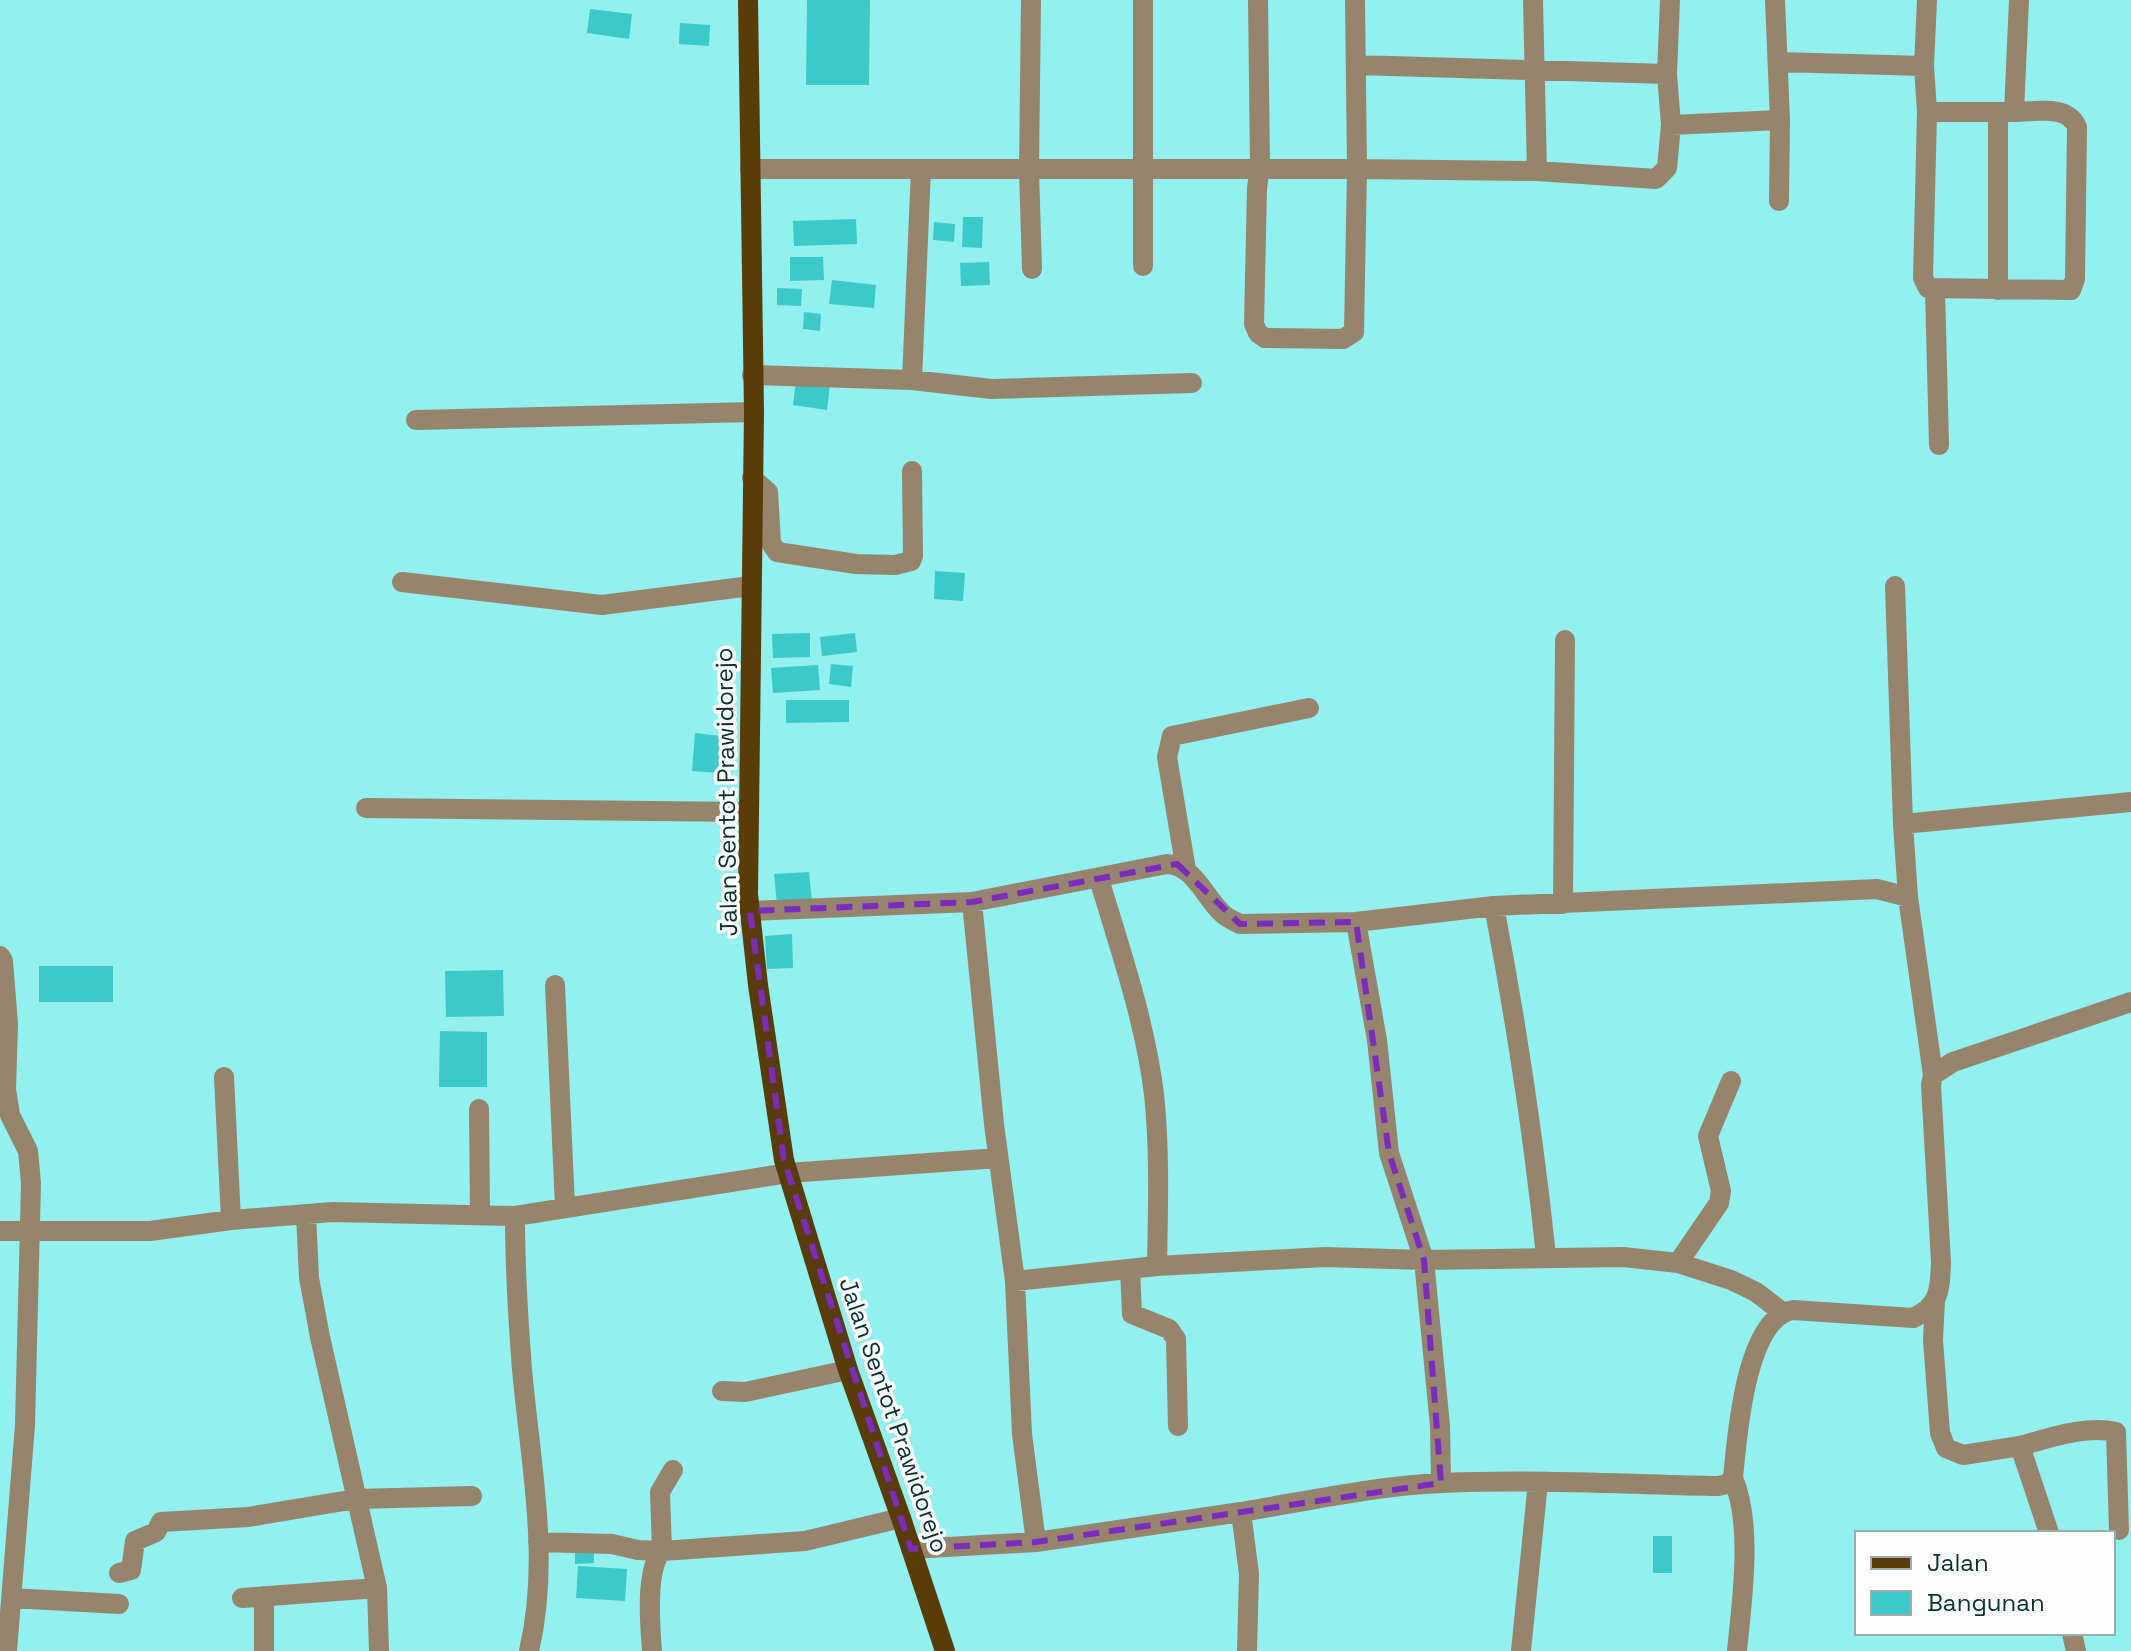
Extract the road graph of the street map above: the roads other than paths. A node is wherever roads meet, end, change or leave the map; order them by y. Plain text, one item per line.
1 (748, 0) edge
2 (1031, 0) edge
3 (1143, 0) edge
4 (1258, 0) edge
5 (1355, 0) edge
6 (1533, 0) edge
7 (1670, 0) edge
8 (1775, 0) edge
9 (1927, 0) edge
10 (2019, 0) edge
11 (1778, 62) junction
12 (1356, 65) junction
13 (1924, 66) junction
14 (1533, 70) junction
15 (1667, 74) junction
16 (1927, 112) junction
17 (2006, 112) junction
18 (1780, 120) junction
19 (1671, 125) junction
20 (1260, 167) junction
21 (1141, 168) junction
22 (750, 169) junction
23 (921, 169) junction
24 (1357, 169) junction
25 (1029, 170) junction
26 (1537, 171) junction
27 (1779, 201) dead end
28 (1143, 266) dead end
29 (1032, 269) dead end
30 (1935, 290) junction
31 (1998, 290) junction
32 (752, 375) junction
33 (912, 380) junction
34 (1192, 383) dead end
35 (754, 412) junction
36 (416, 420) dead end
37 (1939, 445) dead end
38 (912, 471) dead end
39 (752, 478) junction
40 (402, 582) dead end
41 (751, 586) junction
42 (1895, 586) dead end
43 (1565, 640) dead end
44 (1309, 708) dead end
45 (2131, 802) edge
46 (366, 808) dead end
47 (748, 812) junction
48 (1903, 824) junction
49 (1186, 870) junction
50 (1099, 879) junction
51 (1908, 897) junction
52 (972, 902) junction
53 (1563, 904) junction
54 (1494, 906) junction
55 (750, 911) junction
56 (1356, 922) junction
57 (0, 956) edge
58 (555, 985) dead end
59 (2131, 1002) edge
60 (3, 1053) edge
61 (1933, 1075) junction
62 (224, 1077) dead end
63 (1731, 1081) dead end
64 (479, 1109) dead end
65 (998, 1158) junction
66 (788, 1173) junction
67 (565, 1207) junction
68 (306, 1214) junction
69 (480, 1215) junction
70 (515, 1216) junction
71 (231, 1220) junction
72 (0, 1231) edge
73 (31, 1233) junction
74 (1546, 1256) junction
75 (1424, 1260) junction
76 (1678, 1263) junction
77 (1157, 1266) junction
78 (1130, 1269) junction
79 (1015, 1281) junction
80 (1935, 1300) junction
81 (1782, 1312) junction
82 (848, 1370) junction
83 (722, 1391) dead end
84 (1178, 1426) dead end
85 (2124, 1430) edge
86 (2020, 1446) junction
87 (673, 1470) dead end
88 (1733, 1478) junction
89 (1538, 1482) junction
90 (1441, 1483) junction
91 (472, 1496) dead end
92 (356, 1499) junction
93 (1241, 1512) junction
94 (901, 1518) junction
95 (2119, 1530) dead end
96 (2048, 1531) edge
97 (538, 1542) junction
98 (1036, 1542) junction
99 (911, 1549) junction
100 (662, 1551) junction
101 (119, 1573) dead end
102 (377, 1588) junction
103 (264, 1596) junction
104 (12, 1598) junction
105 (242, 1598) dead end
106 (119, 1604) dead end
107 (7, 1651) edge
108 (264, 1651) edge
109 (379, 1651) edge
110 (529, 1651) edge
111 (652, 1651) edge
112 (945, 1651) edge
113 (1247, 1651) edge
114 (1521, 1651) edge
115 (1737, 1651) edge

1 - 22 main road, Jalan Sentot Prawidorejo
2 - 25 street
3 - 21 street
4 - 20 street
5 - 12 street
6 - 14 street
7 - 15 street
8 - 11 street
9 - 13 street
10 - 17 street
11 - 13 street
11 - 18 street
12 - 14 street
12 - 24 street
13 - 16 street
14 - 15 street
14 - 26 street
15 - 19 street
16 - 17 street
16 - 30 street
17 - 31 street
17 - 31 street
18 - 19 street
18 - 27 street
19 - 26 street
20 - 21 street
20 - 24 street
20 - 24 street
21 - 25 street
21 - 28 street
22 - 23 street
22 - 32 main road, Jalan Sentot Prawidorejo
23 - 25 street
23 - 33 street
24 - 26 street
25 - 29 street
30 - 31 street
30 - 37 street
32 - 33 street
32 - 35 main road, Jalan Sentot Prawidorejo
33 - 34 street
35 - 36 street
35 - 39 main road, Jalan Sentot Prawidorejo
38 - 39 street
39 - 41 main road, Jalan Sentot Prawidorejo
40 - 41 street
41 - 47 main road, Jalan Sentot Prawidorejo
42 - 48 street
43 - 53 street
44 - 49 street
45 - 48 street
46 - 47 street
47 - 55 main road, Jalan Sentot Prawidorejo
48 - 51 street
49 - 50 street
49 - 56 street
50 - 52 street
50 - 77 street
51 - 53 street
51 - 61 street
52 - 55 street
52 - 65 street
53 - 54 street
54 - 56 street
54 - 74 street
55 - 66 main road, Jalan Sentot Prawidorejo
56 - 75 street
57 - 60 street
58 - 67 street
59 - 61 street
60 - 73 street
61 - 80 street
62 - 71 street
63 - 76 street
64 - 69 street
65 - 66 street
65 - 79 street
66 - 67 street
66 - 82 main road, Jalan Sentot Prawidorejo
67 - 70 street
68 - 69 street
68 - 71 street
68 - 92 street
69 - 70 street
70 - 97 street
71 - 73 street
72 - 73 street
73 - 104 street
74 - 75 street
74 - 76 street
75 - 77 street
75 - 90 street
76 - 81 street
77 - 78 street
78 - 79 street
78 - 84 street
79 - 98 street
80 - 81 street
80 - 86 street
81 - 88 street
82 - 83 street
82 - 94 main road, Jalan Sentot Prawidorejo
85 - 86 street
85 - 95 street
86 - 96 street
87 - 100 street
88 - 89 street
88 - 115 street
89 - 90 street
89 - 114 street
90 - 93 street
91 - 92 street
92 - 101 street
92 - 102 street
93 - 98 street
93 - 113 street
94 - 99 main road, Jalan Sentot Prawidorejo
94 - 100 street
97 - 100 street
97 - 110 street
98 - 99 street
99 - 112 main road, Jalan Sentot Prawidorejo
100 - 111 street
102 - 103 street
102 - 109 street
103 - 105 street
103 - 108 street
104 - 106 street
104 - 107 street

